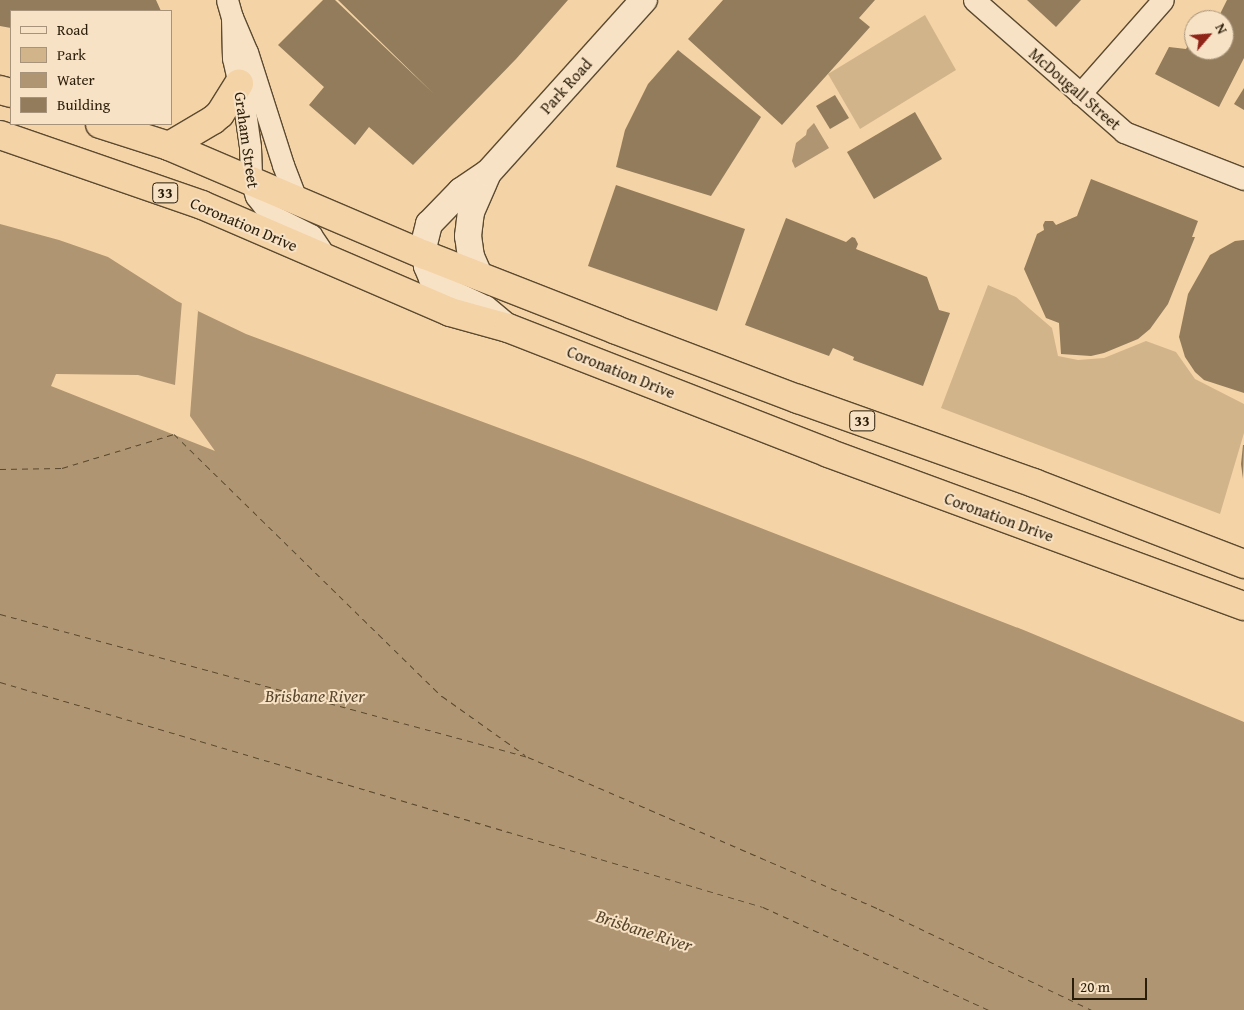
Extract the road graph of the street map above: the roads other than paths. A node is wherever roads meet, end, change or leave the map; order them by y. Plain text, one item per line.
1 (644, 0) edge
2 (974, 0) edge
3 (1164, 0) edge
4 (229, 8) edge
5 (239, 83) junction
6 (1080, 94) junction
7 (103, 125) edge
8 (0, 135) edge
9 (169, 146) junction
10 (488, 173) junction
11 (1244, 179) edge
12 (251, 180) junction
13 (296, 200) junction
14 (425, 254) junction
15 (327, 259) junction
16 (480, 277) junction
17 (508, 328) junction
18 (1244, 564) edge
19 (1244, 606) edge

1 - 10 street, Park Road
2 - 6 street, McDougall Street
3 - 6 street
4 - 5 street, Graham Street
4 - 13 street, Graham Street
5 - 9 highway
5 - 12 street, Graham Street
6 - 11 street, McDougall Street
7 - 9 highway, 33
8 - 15 highway, Coronation Drive / 33
9 - 12 highway, 33
10 - 14 street, Park Road
10 - 16 street, Park Road
12 - 13 highway, 33
12 - 15 street, Graham Street
13 - 14 highway, 33
14 - 16 highway, 33
14 - 17 street, Park Road
15 - 17 highway, Coronation Drive / 33
16 - 18 highway, 33
17 - 19 highway, Coronation Drive / 33

